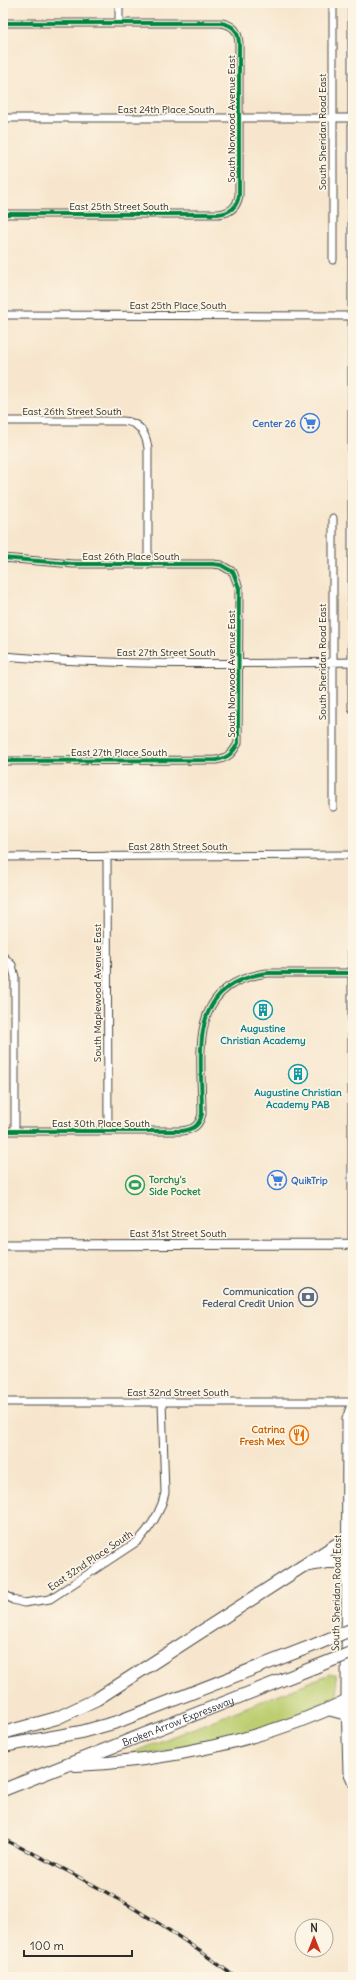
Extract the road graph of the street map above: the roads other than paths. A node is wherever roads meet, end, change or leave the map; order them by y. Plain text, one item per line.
1 (119, 3) edge
2 (333, 3) edge
3 (353, 3) edge
4 (3, 23) edge
5 (119, 23) junction
6 (353, 51) edge
7 (3, 118) edge
8 (333, 118) junction
9 (353, 118) edge
10 (239, 119) junction
11 (234, 209) joint
12 (3, 214) edge
13 (333, 260) dead end
14 (353, 262) edge
15 (3, 314) edge
16 (353, 316) edge
17 (3, 421) edge
18 (353, 515) edge
19 (333, 518) dead end
20 (3, 558) edge
21 (148, 565) junction
22 (233, 572) joint
23 (3, 656) edge
24 (240, 662) junction
25 (333, 662) junction
26 (352, 662) edge
27 (353, 708) edge
28 (233, 752) joint
29 (3, 761) edge
30 (333, 807) dead end
31 (353, 855) edge
32 (107, 856) junction
33 (3, 857) edge
34 (353, 925) edge
35 (3, 956) edge
36 (353, 973) edge
37 (3, 1131) edge
38 (15, 1131) junction
39 (108, 1131) junction
40 (3, 1245) edge
41 (353, 1245) edge
42 (162, 1401) junction
43 (3, 1402) edge
44 (353, 1402) edge
45 (347, 1538) junction
46 (350, 1562) edge
47 (303, 1566) junction
48 (3, 1593) edge
49 (353, 1629) edge
50 (353, 1652) edge
51 (346, 1701) junction
52 (328, 1709) junction
53 (347, 1714) junction
54 (3, 1732) edge
55 (3, 1746) edge
56 (67, 1765) junction
57 (353, 1783) edge
58 (3, 1790) edge

1 - 5 street
2 - 8 street, South Sheridan Road East
3 - 6 main road
4 - 5 street
5 - 10 street, South Norwood Avenue East
6 - 9 main road
7 - 10 street, East 24th Place South
8 - 9 street, East 24th Place South
8 - 10 street, East 24th Place South
8 - 13 street, South Sheridan Road East
9 - 14 main road
10 - 11 street, South Norwood Avenue East
11 - 12 street, East 25th Street South
14 - 16 main road
15 - 16 street, East 25th Place South
16 - 18 main road
17 - 21 street, East 26th Street South
18 - 26 main road
19 - 25 street, South Sheridan Road East
20 - 21 street, East 26th Place South
21 - 22 street, East 26th Place South
22 - 24 street, South Norwood Avenue East
23 - 24 street, East 27th Street South
24 - 25 street, East 27th Street South
24 - 28 street, South Norwood Avenue East
25 - 26 street, East 27th Street South
25 - 30 street, South Sheridan Road East
26 - 27 main road
28 - 29 street, East 27th Place South
31 - 32 street, East 28th Street South
32 - 33 street, East 28th Street South
32 - 39 street, South Maplewood Avenue East
34 - 36 main road
35 - 38 street
36 - 39 street, East 30th Place South
36 - 41 main road
37 - 38 street, East 30th Place South
38 - 39 street, East 30th Place South
40 - 41 main road, East 31st Street South
42 - 43 street, East 32nd Street South
42 - 44 street, East 32nd Street South
42 - 48 street, East 32nd Place South
44 - 45 main road, South Sheridan Road East
45 - 46 main road, South Sheridan Road East
45 - 47 highway
46 - 47 highway
46 - 51 main road, South Sheridan Road East
47 - 54 highway
49 - 55 highway, Broken Arrow Expressway, bridge
50 - 56 highway, Broken Arrow Expressway, bridge
51 - 52 highway
51 - 53 main road, South Sheridan Road East
52 - 53 highway
52 - 56 highway
53 - 57 main road, South Sheridan Road East
56 - 58 highway, Broken Arrow Expressway

